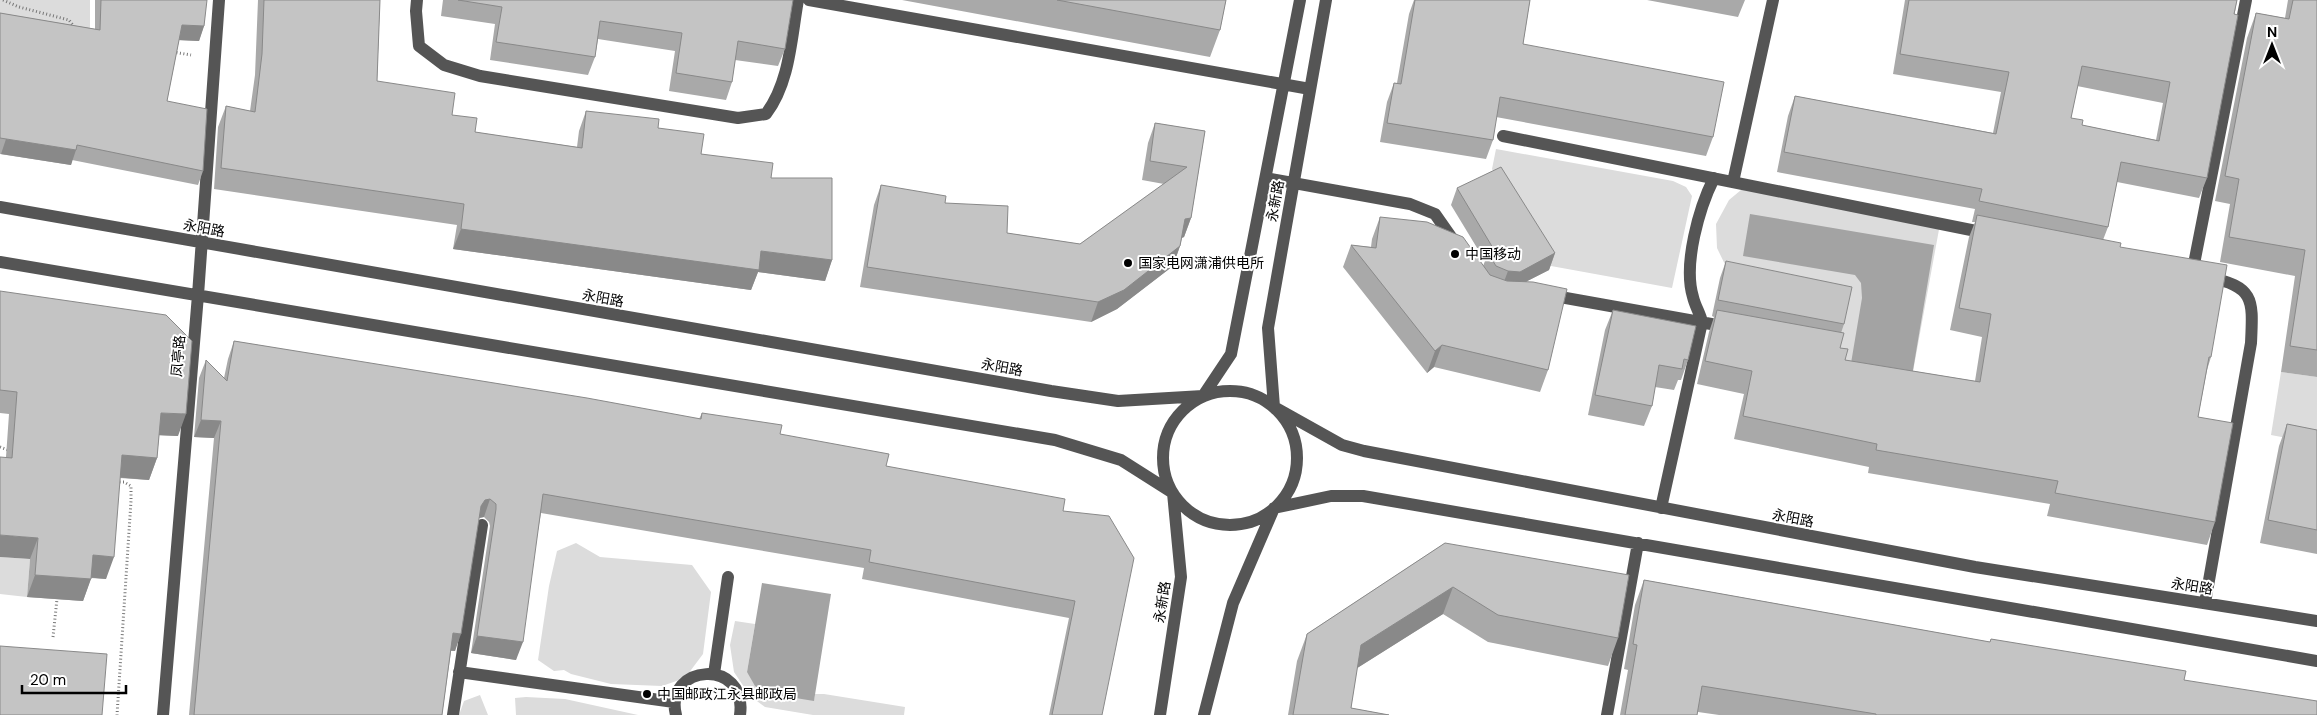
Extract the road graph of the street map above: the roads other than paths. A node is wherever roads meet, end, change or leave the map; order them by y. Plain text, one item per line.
1 (220, 0) edge
2 (417, 0) edge
3 (798, 0) edge
4 (809, 0) edge
5 (1300, 0) edge
6 (1326, 0) edge
7 (1773, 0) edge
8 (2246, 0) edge
9 (1285, 84) junction
10 (1310, 89) junction
11 (1503, 136) dead end
12 (1266, 178) junction
13 (1714, 178) junction
14 (1733, 182) junction
15 (1293, 183) junction
16 (0, 207) edge
17 (1998, 235) edge
18 (202, 243) junction
19 (1461, 252) edge
20 (0, 262) edge
21 (1534, 294) edge
22 (198, 295) junction
23 (1702, 322) junction
24 (1740, 330) edge
25 (1202, 396) junction
26 (1274, 407) junction
27 (1173, 493) junction
28 (1274, 508) junction
29 (1661, 508) junction
30 (482, 525) edge
31 (1638, 543) junction
32 (728, 577) dead end
33 (2205, 603) junction
34 (2317, 621) edge
35 (2317, 661) edge
36 (459, 672) junction
37 (714, 674) junction
38 (674, 702) junction
39 (744, 714) edge
40 (163, 715) edge
41 (453, 715) edge
42 (676, 715) edge
43 (1160, 715) edge
44 (1204, 715) edge
45 (1607, 715) edge

1 - 18 street, 凤亭路
2 - 3 street
4 - 9 street
5 - 9 street, 永新路
6 - 10 street, 永新路
7 - 14 street
8 - 33 street
9 - 10 street
9 - 12 street, 永新路
10 - 15 street, 永新路
11 - 13 street
12 - 15 street
12 - 25 street, 永新路
13 - 14 street
13 - 23 street
14 - 17 street
15 - 19 street
15 - 26 street, 永新路
16 - 18 street, 永阳路
18 - 22 street, 凤亭路
18 - 25 street, 永阳路
20 - 22 street
21 - 23 street
22 - 27 street
22 - 40 street, 凤亭路
23 - 24 street
23 - 29 street
25 - 26 street
25 - 27 street
26 - 28 street
26 - 29 street, 永阳路
27 - 28 street
27 - 43 street, 永新路
28 - 31 street
28 - 44 street
29 - 33 street, 永阳路
30 - 36 street
31 - 35 street
31 - 45 street
32 - 37 street
33 - 34 street, 永阳路
36 - 38 street
36 - 41 street
37 - 38 street
37 - 39 street
38 - 42 street

